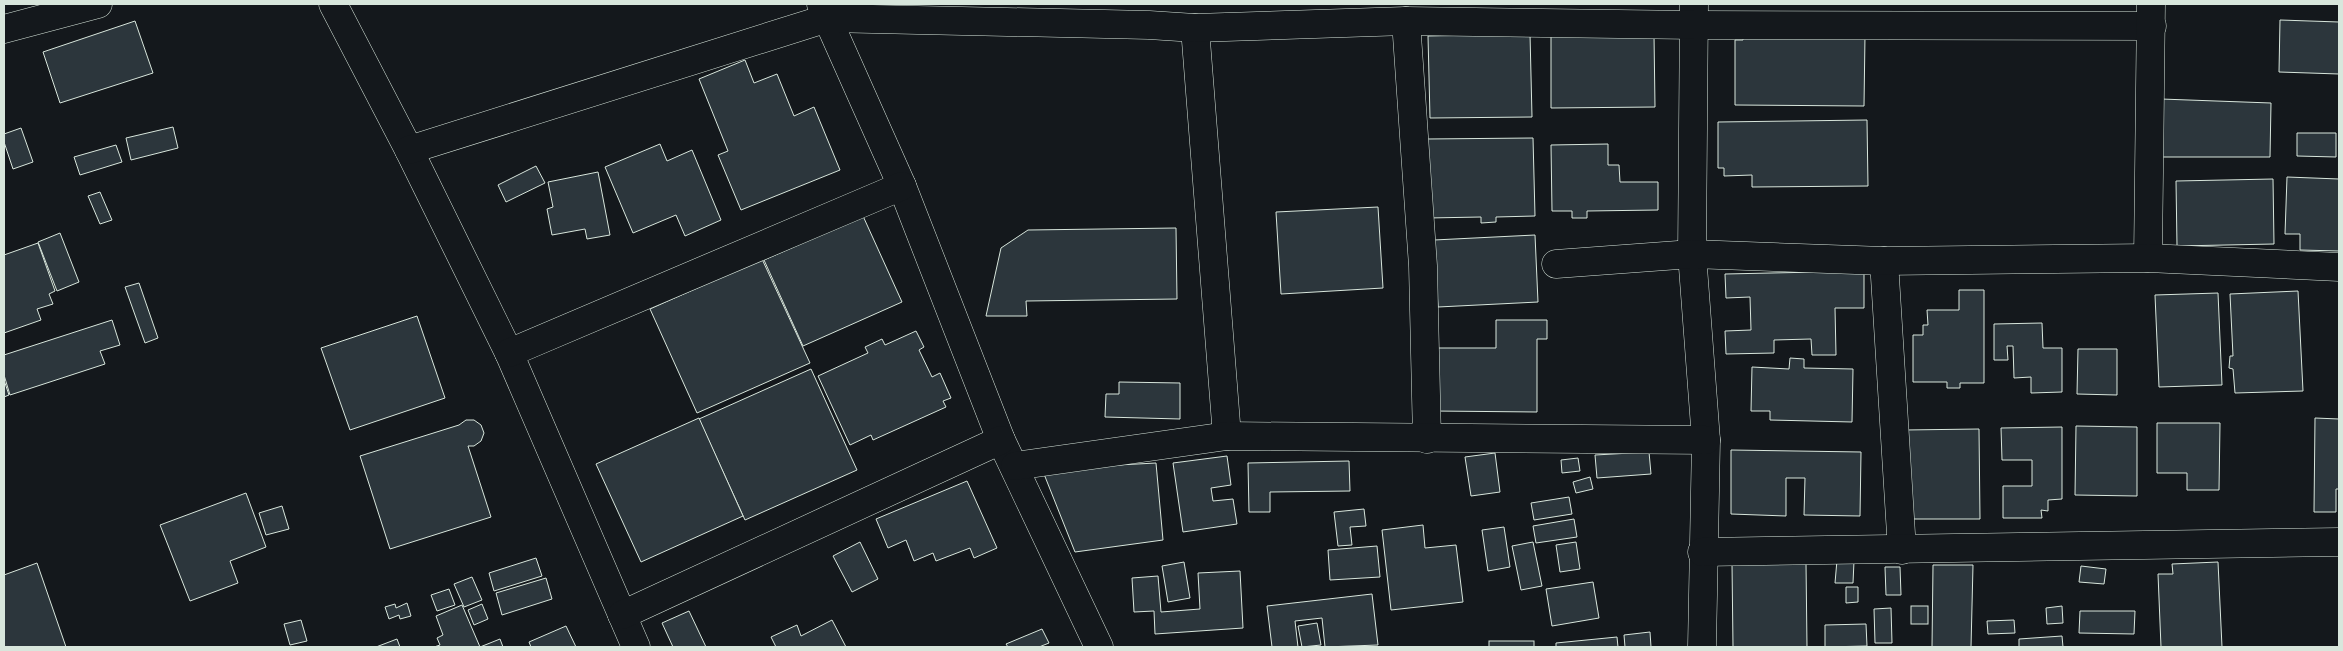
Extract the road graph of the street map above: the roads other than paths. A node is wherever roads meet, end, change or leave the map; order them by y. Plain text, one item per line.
1 (98, 4) edge
2 (333, 4) edge
3 (824, 11) edge
4 (1149, 14) edge
5 (1694, 15) edge
6 (2152, 15) edge
7 (1406, 21) junction
8 (1196, 28) junction
9 (4, 29) edge
10 (409, 150) junction
11 (902, 186) junction
12 (1692, 254) junction
13 (2148, 258) junction
14 (1884, 260) junction
15 (1556, 264) dead end
16 (2339, 267) edge
17 (509, 353) junction
18 (1227, 436) junction
19 (1427, 439) junction
20 (1001, 440) junction
21 (1706, 440) junction
22 (1015, 466) junction
23 (2339, 542) edge
24 (1902, 550) junction
25 (1702, 552) junction
26 (622, 615) junction
27 (636, 647) edge
28 (1099, 647) edge
29 (1702, 647) edge

1 - 9 street
2 - 10 street
3 - 4 street
3 - 10 street
3 - 11 street
4 - 8 street
5 - 6 street
5 - 7 street
5 - 12 street
6 - 13 street
7 - 8 street
7 - 19 street
8 - 18 street
10 - 17 street
11 - 17 street
11 - 20 street
12 - 14 street
12 - 15 street
12 - 21 street
13 - 14 street
13 - 16 street
14 - 24 street
17 - 26 street
18 - 19 street
18 - 22 street
19 - 21 street
20 - 22 street
20 - 26 street
21 - 25 street
22 - 28 street
23 - 24 street
24 - 25 street
25 - 29 street
26 - 27 street

